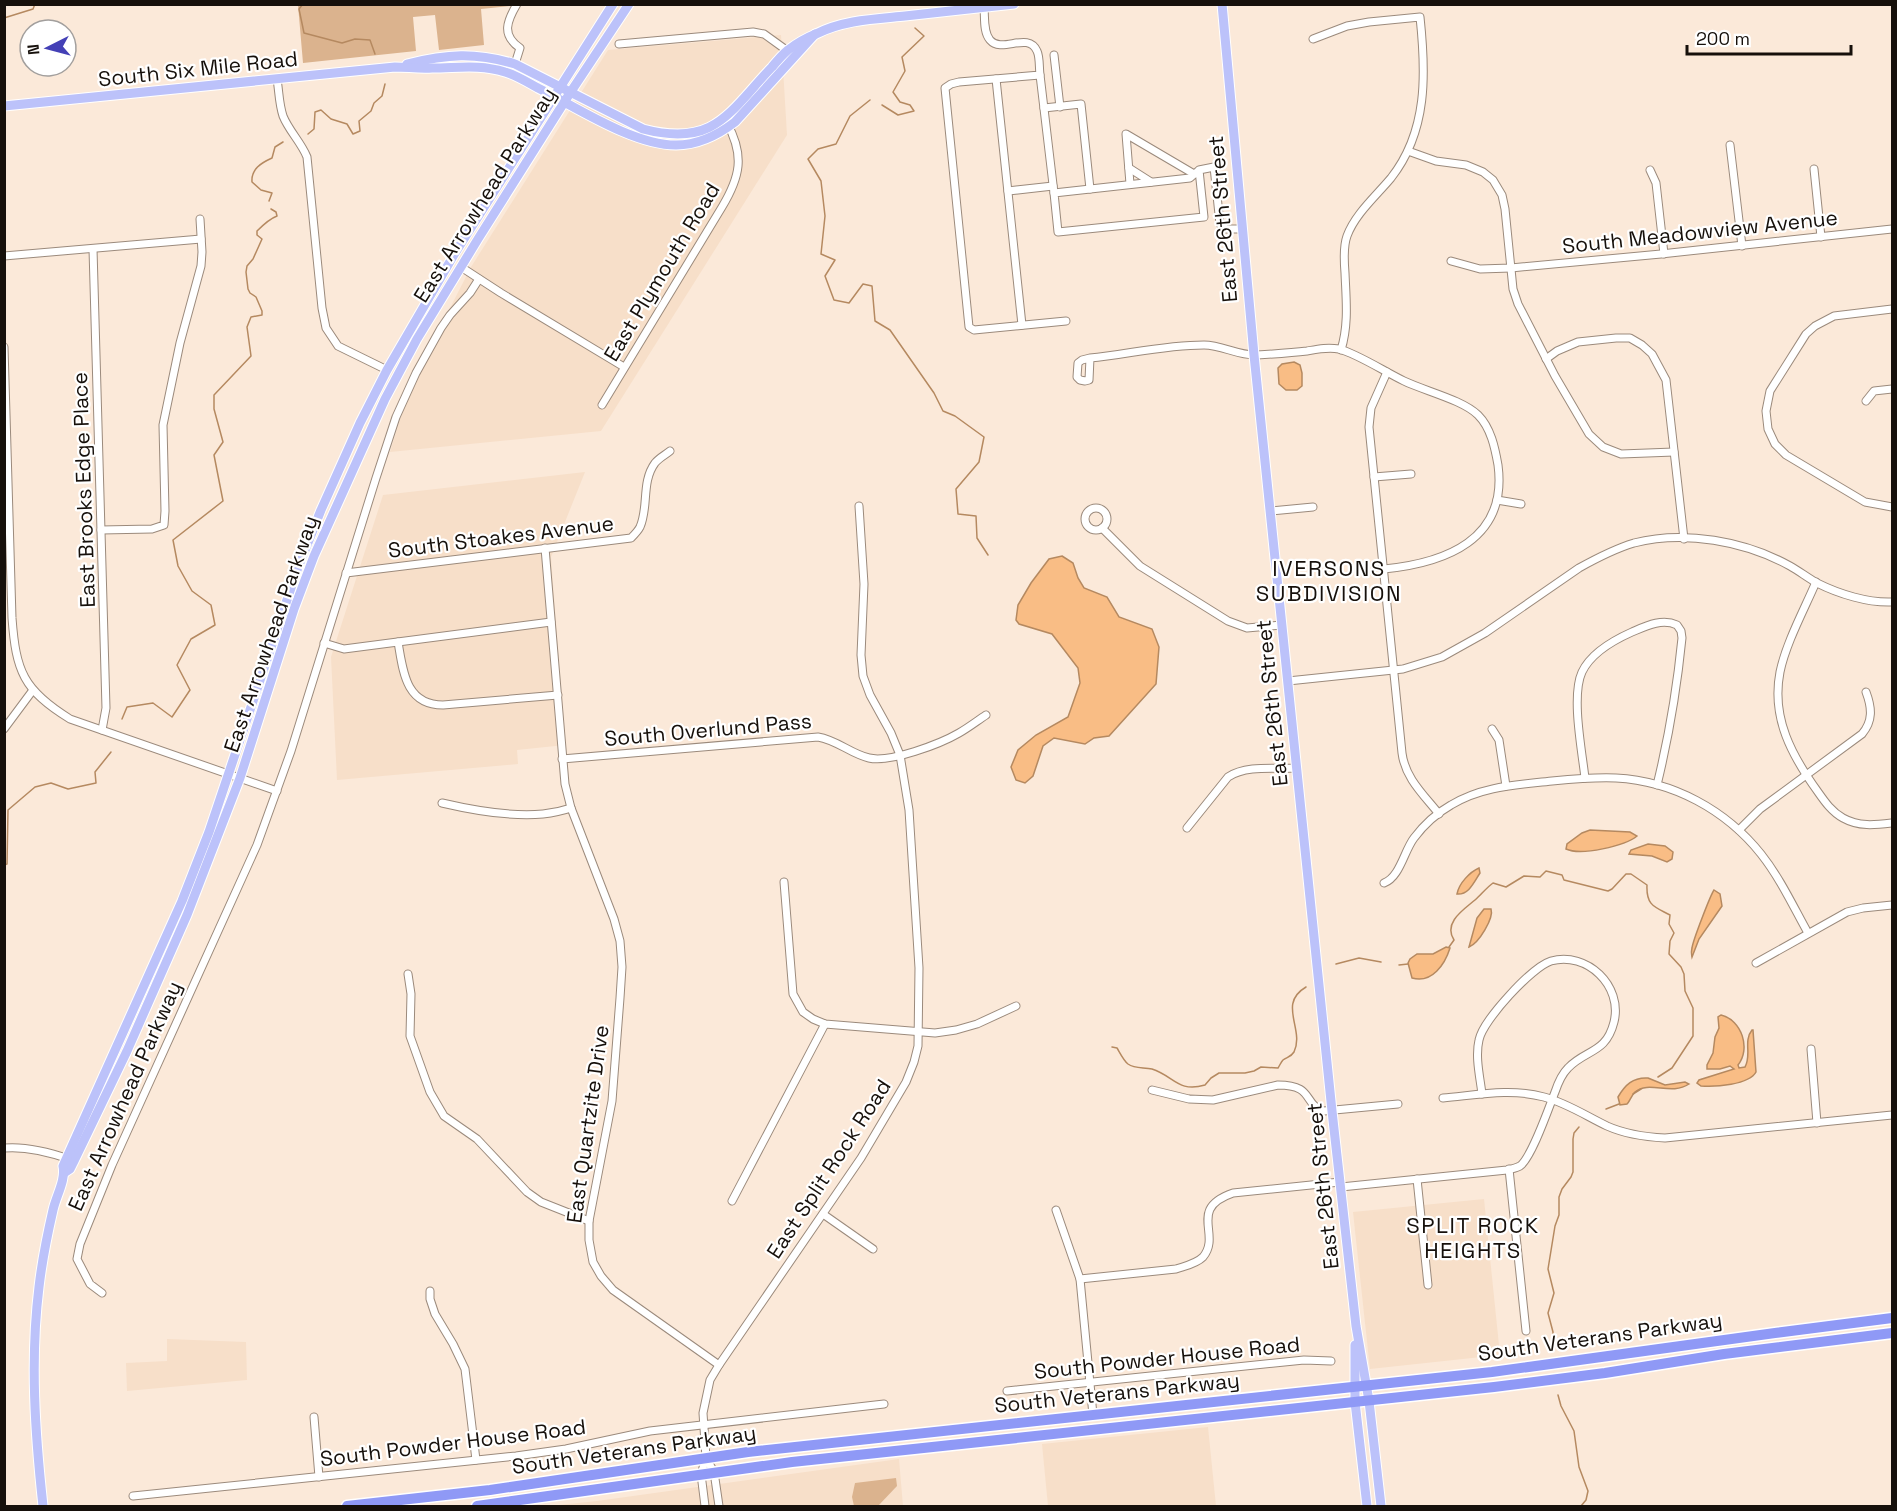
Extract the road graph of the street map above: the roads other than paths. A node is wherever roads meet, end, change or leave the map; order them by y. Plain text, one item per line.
1 (518, 4) edge
2 (613, 4) edge
3 (629, 4) edge
4 (1014, 4) edge
5 (1222, 4) edge
6 (984, 8) junction
7 (815, 34) junction
8 (1313, 39) dead end
9 (619, 44) dead end
10 (787, 50) junction
11 (1054, 55) dead end
12 (797, 56) junction
13 (515, 64) junction
14 (395, 67) junction
15 (1040, 75) junction
16 (277, 79) junction
17 (996, 79) junction
18 (560, 87) junction
19 (570, 93) junction
20 (554, 96) junction
21 (565, 102) junction
22 (4, 106) edge
23 (1060, 107) junction
24 (1044, 108) junction
25 (727, 123) junction
26 (1730, 145) dead end
27 (1408, 151) junction
28 (1129, 168) junction
29 (1814, 169) dead end
30 (1650, 170) dead end
31 (1197, 172) junction
32 (1151, 182) junction
33 (1130, 184) junction
34 (1090, 189) junction
35 (1053, 190) junction
36 (1008, 191) junction
37 (488, 200) junction
38 (200, 219) dead end
39 (1242, 229) junction
40 (1893, 229) edge
41 (1821, 237) junction
42 (201, 239) junction
43 (1742, 246) junction
44 (93, 249) junction
45 (1664, 254) junction
46 (4, 256) edge
47 (1451, 261) dead end
48 (461, 267) junction
49 (1511, 268) junction
50 (479, 279) junction
51 (1893, 309) edge
52 (1066, 321) dead end
53 (1022, 325) junction
54 (4, 348) edge
55 (1341, 350) junction
56 (1254, 355) junction
57 (1090, 358) dead end
58 (1546, 359) junction
59 (624, 367) junction
60 (387, 370) junction
61 (1387, 372) junction
62 (1893, 389) edge
63 (1866, 401) dead end
64 (602, 405) dead end
65 (670, 451) dead end
66 (1674, 452) junction
67 (6, 456) edge
68 (1411, 474) dead end
69 (1374, 477) junction
70 (346, 483) junction
71 (1497, 500) junction
72 (1521, 504) dead end
73 (859, 506) dead end
74 (1313, 507) dead end
75 (1893, 507) edge
76 (1271, 511) junction
77 (1102, 528) dead end
78 (101, 530) junction
79 (1684, 539) junction
80 (545, 548) junction
81 (1384, 569) junction
82 (346, 573) junction
83 (1816, 582) junction
84 (1893, 602) edge
85 (551, 622) junction
86 (1282, 626) junction
87 (398, 642) junction
88 (324, 643) junction
89 (1394, 670) junction
90 (1288, 681) junction
91 (33, 690) junction
92 (1866, 692) dead end
93 (558, 695) junction
94 (986, 714) dead end
95 (4, 729) edge
96 (1492, 729) dead end
97 (102, 730) junction
98 (900, 755) junction
99 (562, 759) junction
100 (1297, 768) junction
101 (228, 775) junction
102 (1806, 775) junction
103 (240, 778) junction
104 (1585, 778) junction
105 (1657, 785) junction
106 (1506, 786) junction
107 (277, 791) junction
108 (442, 803) dead end
109 (571, 808) junction
110 (1439, 814) junction
111 (1893, 823) edge
112 (1187, 828) dead end
113 (1739, 830) junction
114 (784, 882) dead end
115 (1384, 883) dead end
116 (1893, 904) edge
117 (1808, 933) junction
118 (1756, 963) dead end
119 (408, 974) dead end
120 (1016, 1006) dead end
121 (825, 1024) junction
122 (919, 1033) junction
123 (1811, 1049) dead end
124 (1152, 1090) dead end
125 (1482, 1094) junction
126 (1443, 1098) dead end
127 (1552, 1100) junction
128 (1398, 1104) dead end
129 (1332, 1111) junction
130 (1893, 1115) edge
131 (1817, 1123) junction
132 (4, 1148) edge
133 (70, 1160) junction
134 (1509, 1169) junction
135 (1417, 1179) junction
136 (1340, 1184) junction
137 (732, 1201) dead end
138 (1056, 1209) dead end
139 (822, 1214) junction
140 (589, 1221) junction
141 (873, 1249) dead end
142 (1080, 1279) junction
143 (1428, 1285) dead end
144 (430, 1291) dead end
145 (102, 1293) dead end
146 (1893, 1318) edge
147 (1526, 1331) dead end
148 (1893, 1333) edge
149 (1331, 1361) dead end
150 (719, 1365) junction
151 (1091, 1383) junction
152 (1361, 1387) junction
153 (1007, 1390) dead end
154 (1369, 1401) junction
155 (1355, 1402) junction
156 (884, 1404) dead end
157 (1093, 1415) junction
158 (314, 1417) dead end
159 (703, 1424) junction
160 (706, 1458) junction
161 (476, 1460) junction
162 (714, 1472) junction
163 (701, 1474) junction
164 (319, 1477) junction
165 (134, 1496) dead end
166 (43, 1506) edge
167 (346, 1506) edge
168 (477, 1506) edge
169 (705, 1506) edge
170 (719, 1506) edge
171 (1367, 1506) edge
172 (1381, 1506) edge

1 - 13 street
2 - 18 main road, East Arrowhead Parkway
3 - 19 main road, East Arrowhead Parkway
4 - 6 main road, South Six Mile Road
5 - 39 main road, East 26th Street
6 - 7 main road, South Six Mile Road
6 - 15 street
7 - 10 main road, South Six Mile Road
7 - 12 main road, South Six Mile Road
8 - 27 street
9 - 10 street
10 - 12 street
10 - 25 main road, South Six Mile Road
11 - 23 street
12 - 25 main road, South Six Mile Road
13 - 14 main road, South Six Mile Road
13 - 18 main road, South Six Mile Road
14 - 16 main road, South Six Mile Road
14 - 20 main road, South Six Mile Road
15 - 17 street
15 - 24 street
16 - 22 main road, South Six Mile Road
16 - 60 street
17 - 36 street
17 - 53 street
18 - 19 main road, South Six Mile Road
18 - 20 main road, East Arrowhead Parkway
19 - 21 main road, East Arrowhead Parkway
19 - 25 main road, South Six Mile Road
20 - 21 main road, South Six Mile Road
20 - 37 main road, East Arrowhead Parkway
21 - 25 main road, South Six Mile Road
21 - 48 main road, East Arrowhead Parkway
23 - 24 street
23 - 34 street
24 - 35 street
25 - 59 street, East Plymouth Road
26 - 43 street
27 - 49 street
27 - 55 street
28 - 31 street
28 - 32 street
28 - 33 street
29 - 41 street
30 - 45 street
31 - 32 street
31 - 35 street
31 - 39 street
32 - 33 street
33 - 34 street
34 - 35 street
35 - 36 street
36 - 53 street
37 - 48 main road
37 - 60 main road, East Arrowhead Parkway
38 - 42 street
39 - 56 main road, East 26th Street
40 - 41 street, South Meadowview Avenue
41 - 43 street, South Meadowview Avenue
42 - 44 street
42 - 78 street
43 - 45 street, South Meadowview Avenue
44 - 46 street
44 - 78 street, East Brooks Edge Place
45 - 49 street, South Meadowview Avenue
47 - 49 street, South Meadowview Avenue
48 - 50 street
48 - 70 main road, East Arrowhead Parkway
49 - 58 street
50 - 59 street
50 - 82 street, East Arrowhead Parkway
51 - 75 street
52 - 53 street
54 - 67 street
55 - 56 street
55 - 61 street
56 - 57 street
56 - 76 main road, East 26th Street
58 - 66 street
58 - 66 street
59 - 64 street, East Plymouth Road
60 - 70 main road
60 - 101 main road, East Arrowhead Parkway
61 - 69 street
61 - 71 street
62 - 63 street
65 - 80 street, South Stoakes Avenue
66 - 79 street
67 - 91 street
68 - 69 street
69 - 81 street
70 - 103 main road, East Arrowhead Parkway
71 - 72 street
71 - 81 street
73 - 98 street, East Split Rock Road
74 - 76 street
76 - 86 main road, East 26th Street
77 - 86 street
78 - 97 street, East Brooks Edge Place
79 - 83 street
79 - 89 street
80 - 82 street, South Stoakes Avenue
80 - 85 street, East Quartzite Drive
81 - 89 street
82 - 88 street, East Arrowhead Parkway
83 - 84 street
83 - 102 street
85 - 87 street
85 - 93 street, East Quartzite Drive
86 - 90 main road, East 26th Street
87 - 88 street
87 - 93 street
88 - 107 street, East Arrowhead Parkway
89 - 90 street
89 - 110 street
90 - 100 main road, East 26th Street
91 - 95 street
91 - 97 street
92 - 102 street
93 - 99 street, East Quartzite Drive
94 - 98 street, South Overlund Pass
96 - 106 street
97 - 101 street
98 - 99 street, South Overlund Pass
98 - 122 street, East Split Rock Road
99 - 109 street, East Quartzite Drive
100 - 112 street
100 - 129 main road, East 26th Street
101 - 103 street
101 - 133 main road, East Arrowhead Parkway
102 - 111 street
102 - 113 street
103 - 107 street
103 - 133 main road, East Arrowhead Parkway
104 - 105 street
104 - 105 street
104 - 106 street
105 - 113 street
106 - 110 street
107 - 145 street, East Arrowhead Parkway
108 - 109 street
109 - 140 street, East Quartzite Drive
110 - 115 street
113 - 117 street
114 - 121 street
116 - 117 street
117 - 118 street
119 - 140 street
120 - 122 street
121 - 122 street
121 - 137 street
122 - 139 street, East Split Rock Road
123 - 131 street
124 - 129 street
125 - 126 street
125 - 127 street
125 - 127 street
127 - 131 street
127 - 134 street
128 - 129 street
129 - 136 main road, East 26th Street
130 - 131 street
132 - 133 street
133 - 166 main road, East Arrowhead Parkway
134 - 135 street
134 - 147 street
135 - 136 street
135 - 143 street
136 - 142 street
136 - 152 main road, East 26th Street
138 - 142 street
139 - 141 street
139 - 150 street, East Split Rock Road
140 - 150 street, East Quartzite Drive
142 - 151 street
144 - 161 street
146 - 152 highway, South Veterans Parkway
148 - 154 highway, South Veterans Parkway
149 - 151 street, South Powder House Road
150 - 159 street, East Split Rock Road
151 - 153 street, South Powder House Road
151 - 157 street
152 - 154 main road, East 26th Street
152 - 155 main road, East 26th Street
152 - 157 highway, South Veterans Parkway
154 - 155 highway, South Veterans Parkway
154 - 172 main road, East 26th Street
155 - 162 highway, South Veterans Parkway
155 - 171 main road, East 26th Street
156 - 159 street, South Powder House Road
157 - 160 highway, South Veterans Parkway
158 - 164 street
159 - 160 street, East Split Rock Road
159 - 161 street, South Powder House Road
160 - 162 street, East Split Rock Road
160 - 163 street
160 - 167 highway, South Veterans Parkway
161 - 164 street, South Powder House Road
162 - 163 highway, South Veterans Parkway
162 - 170 street
163 - 168 highway, South Veterans Parkway
163 - 169 street
164 - 165 street, South Powder House Road

